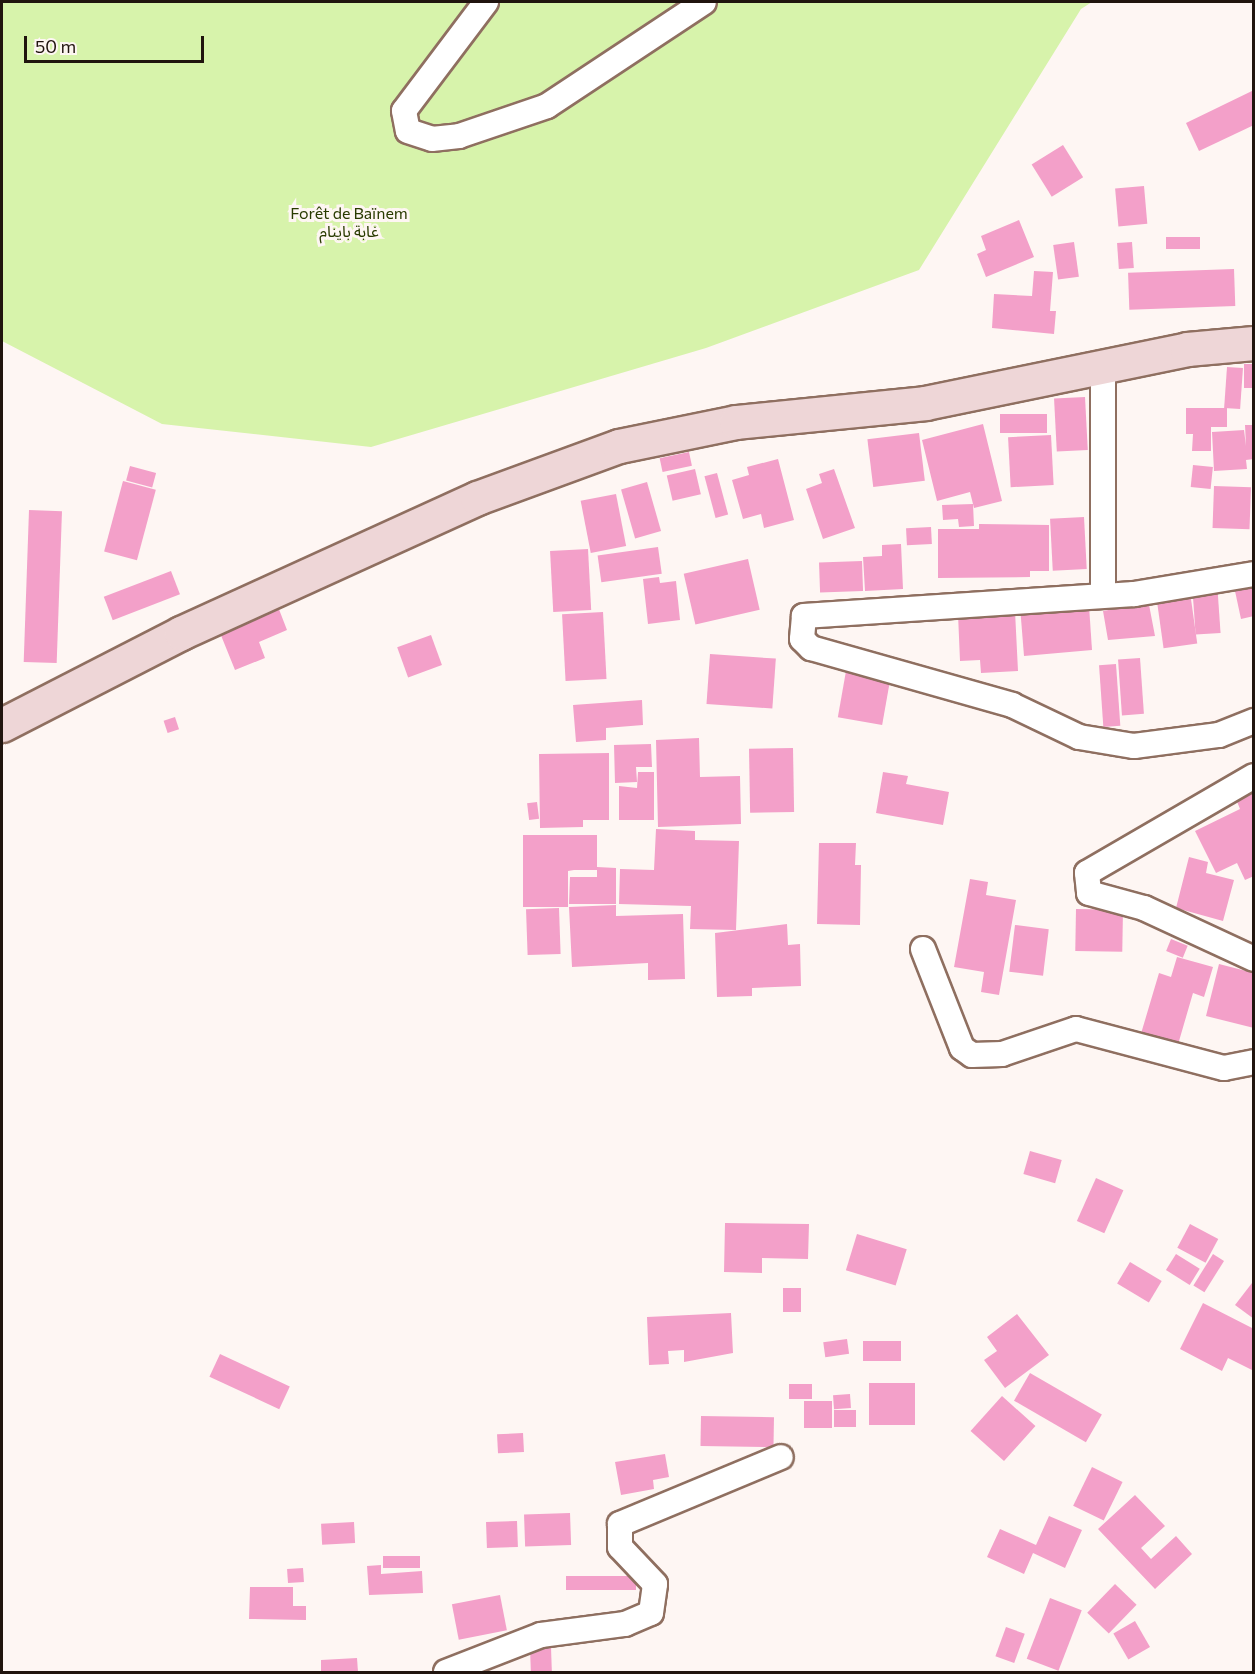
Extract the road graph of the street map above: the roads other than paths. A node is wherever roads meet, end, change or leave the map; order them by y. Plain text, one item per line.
1 (486, 2) edge
2 (704, 2) edge
3 (1254, 343) edge
4 (1103, 366) junction
5 (1254, 574) edge
6 (1103, 593) junction
7 (1254, 721) edge
8 (2, 725) edge
9 (1254, 776) edge
10 (923, 950) dead end
11 (1254, 959) edge
12 (1254, 1062) edge
13 (782, 1457) dead end
14 (446, 1672) edge

1 - 2 street
3 - 4 street
4 - 6 street
4 - 8 street
5 - 6 street
6 - 7 street
9 - 11 street
10 - 12 street
13 - 14 street

